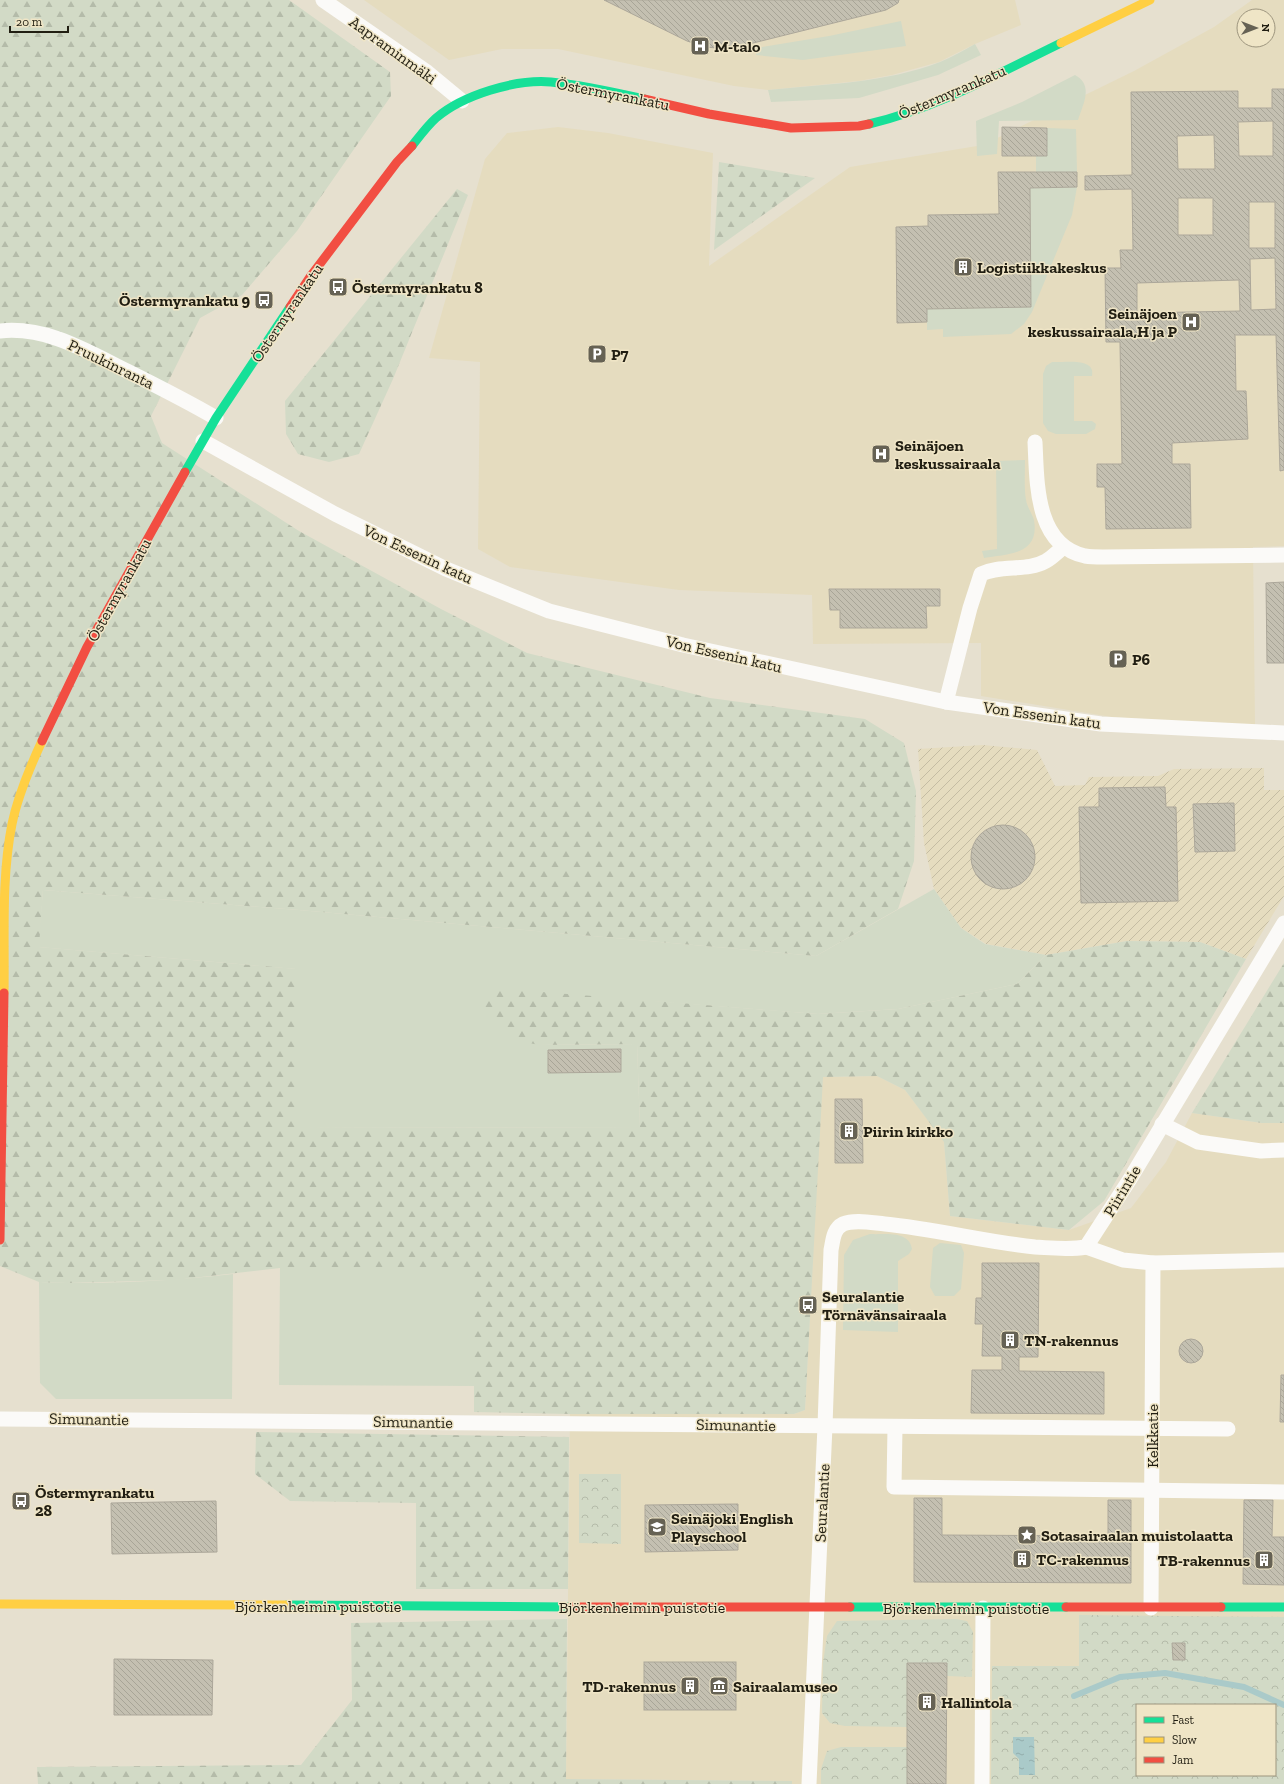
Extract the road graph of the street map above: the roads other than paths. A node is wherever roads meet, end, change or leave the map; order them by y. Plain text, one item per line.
1 (323, 0) edge
2 (1150, 0) edge
3 (462, 101) junction
4 (0, 331) edge
5 (216, 418) junction
6 (203, 441) junction
7 (1035, 442) dead end
8 (1064, 547) junction
9 (1284, 555) edge
10 (946, 702) junction
11 (1284, 733) edge
12 (1284, 923) edge
13 (1162, 1124) junction
14 (1284, 1150) edge
15 (0, 1240) edge
16 (1086, 1247) junction
17 (1284, 1260) edge
18 (1153, 1263) junction
19 (0, 1419) edge
20 (825, 1426) junction
21 (895, 1427) junction
22 (1152, 1429) junction
23 (1228, 1429) dead end
24 (1152, 1490) junction
25 (1284, 1492) edge
26 (0, 1604) edge
27 (817, 1607) junction
28 (1284, 1607) edge
29 (983, 1608) junction
30 (1151, 1608) junction
31 (809, 1784) edge
32 (982, 1784) edge

1 - 3 street, Aapraminmäki
2 - 3 street, Östermyrankatu
3 - 5 street, Östermyrankatu
4 - 5 street, Pruukinranta
5 - 6 street, Östermyrankatu
6 - 10 street, Von Essenin katu
6 - 15 street, Östermyrankatu
7 - 8 street
8 - 9 street
8 - 10 street
10 - 11 street, Von Essenin katu
12 - 13 street, Piirintie
13 - 14 street
13 - 16 street, Piirintie
16 - 18 street
16 - 20 street, Seuralantie
17 - 18 street
18 - 22 street, Kelkkatie
19 - 20 street, Simunantie
20 - 21 street, Simunantie
20 - 27 street, Seuralantie
21 - 22 street, Simunantie
21 - 24 street
22 - 23 street, Simunantie
22 - 24 street, Kelkkatie
24 - 25 street
24 - 30 street, Kelkkatie
26 - 27 street, Björkenheimin puistotie
27 - 29 street, Björkenheimin puistotie
27 - 31 street, Seuralantie
28 - 30 street, Björkenheimin puistotie
29 - 30 street, Björkenheimin puistotie
29 - 32 street

